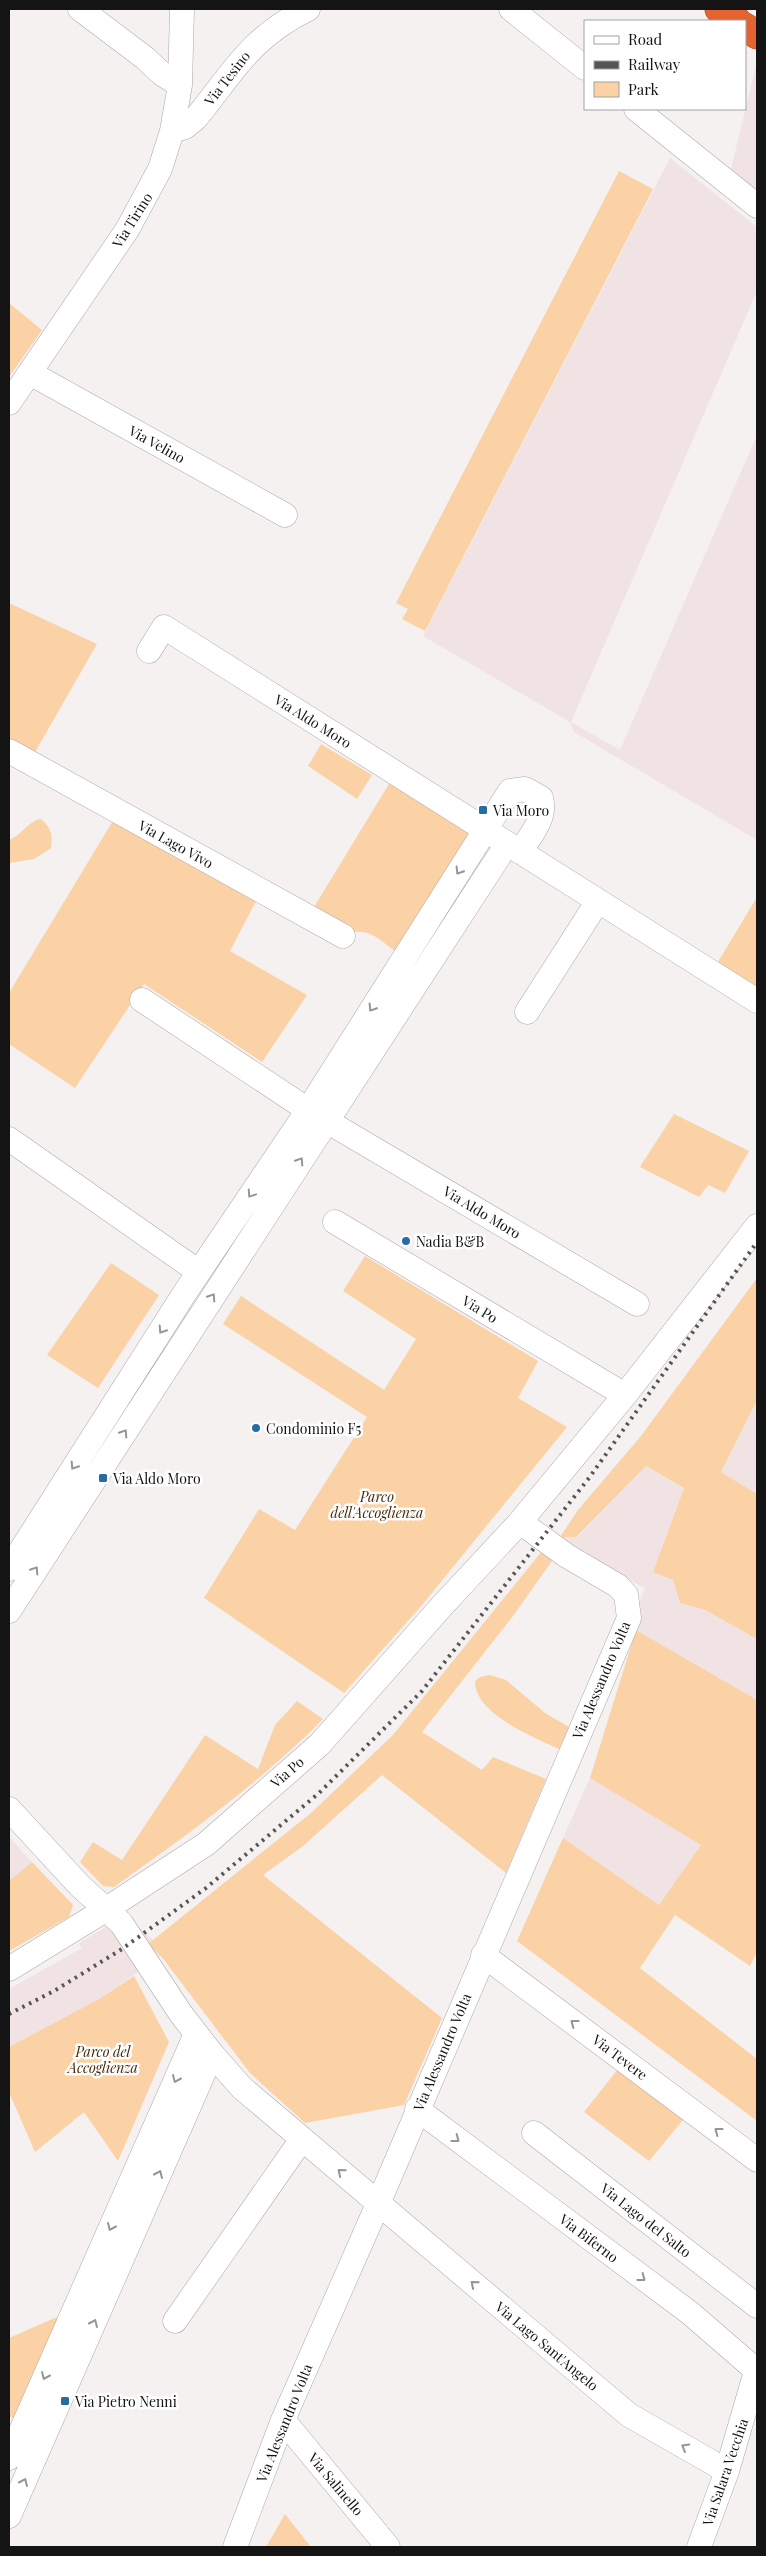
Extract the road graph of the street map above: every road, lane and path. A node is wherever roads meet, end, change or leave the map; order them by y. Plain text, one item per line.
1 (80, 9) edge
2 (182, 9) edge
3 (308, 9) edge
4 (512, 9) edge
5 (718, 9) edge
6 (735, 20) edge
7 (746, 27) edge
8 (757, 35) edge
9 (181, 52) junction
10 (145, 58) junction
11 (584, 67) edge
12 (180, 85) junction
13 (637, 110) edge
14 (172, 131) junction
15 (757, 206) edge
16 (30, 373) junction
17 (9, 403) edge
18 (285, 515) dead end
19 (149, 651) dead end
20 (9, 751) edge
21 (486, 830) junction
22 (513, 848) junction
23 (598, 901) junction
24 (343, 936) dead end
25 (142, 1000) dead end
26 (757, 1001) edge
27 (527, 1012) dead end
28 (317, 1115) junction
29 (9, 1139) edge
30 (335, 1222) dead end
31 (757, 1226) edge
32 (199, 1272) junction
33 (637, 1304) dead end
34 (625, 1395) junction
35 (520, 1522) junction
36 (9, 1569) edge
37 (9, 1611) edge
38 (9, 1809) edge
39 (105, 1910) junction
40 (483, 1955) junction
41 (9, 1969) edge
42 (196, 2034) junction
43 (212, 2054) junction
44 (417, 2109) junction
45 (534, 2133) dead end
46 (302, 2139) junction
47 (757, 2160) edge
48 (378, 2204) junction
49 (757, 2306) edge
50 (175, 2321) dead end
51 (756, 2380) edge
52 (283, 2420) junction
53 (12, 2443) edge
54 (40, 2448) junction
55 (727, 2471) junction
56 (9, 2516) edge
57 (241, 2543) edge
58 (388, 2547) edge
59 (699, 2547) edge

1 - 10 street
2 - 9 street, Via Tirino
3 - 14 street, Via Tesino
4 - 11 street
5 - 6 highway
7 - 8 highway
9 - 10 street
9 - 12 street, Via Tirino
10 - 12 street
12 - 14 street, Via Tirino
13 - 15 street
14 - 16 street, Via Tirino
16 - 17 street, Via Tirino
16 - 18 street, Via Velino
19 - 21 street, Via Aldo Moro
20 - 24 street, Via Lago Vivo
21 - 22 street, Via Aldo Moro
21 - 22 street
21 -> 28 street
22 - 23 street, Via Aldo Moro
22 - 28 street
23 - 26 street, Via Aldo Moro
23 - 27 street
25 - 28 street, Via Aldo Moro
28 -> 32 street
28 - 33 street, Via Aldo Moro
37 -> 28 street
29 - 32 street
30 - 34 street, Via Po
31 - 34 street
32 -> 36 street
34 - 35 street
35 - 39 street, Via Po
35 - 40 street, Via Alessandro Volta
38 - 39 street
39 - 41 street, Via Po
39 - 42 street
40 - 44 street, Via Alessandro Volta
47 -> 40 street, Via Tevere
42 - 43 street
42 -> 53 street
43 - 46 street
54 -> 43 street
44 - 48 street, Via Alessandro Volta
44 -> 51 street, Via Biferno
45 - 49 street, Via Lago del Salto
48 -> 46 street
46 - 50 street
48 - 52 street, Via Alessandro Volta
55 -> 48 street, Via Lago Sant'Angelo
51 - 55 street, Via Salara Vecchia
52 - 57 street, Via Alessandro Volta
52 - 58 street, Via Salinello
53 - 54 street
56 -> 54 street
55 - 59 street, Via Salara Vecchia

